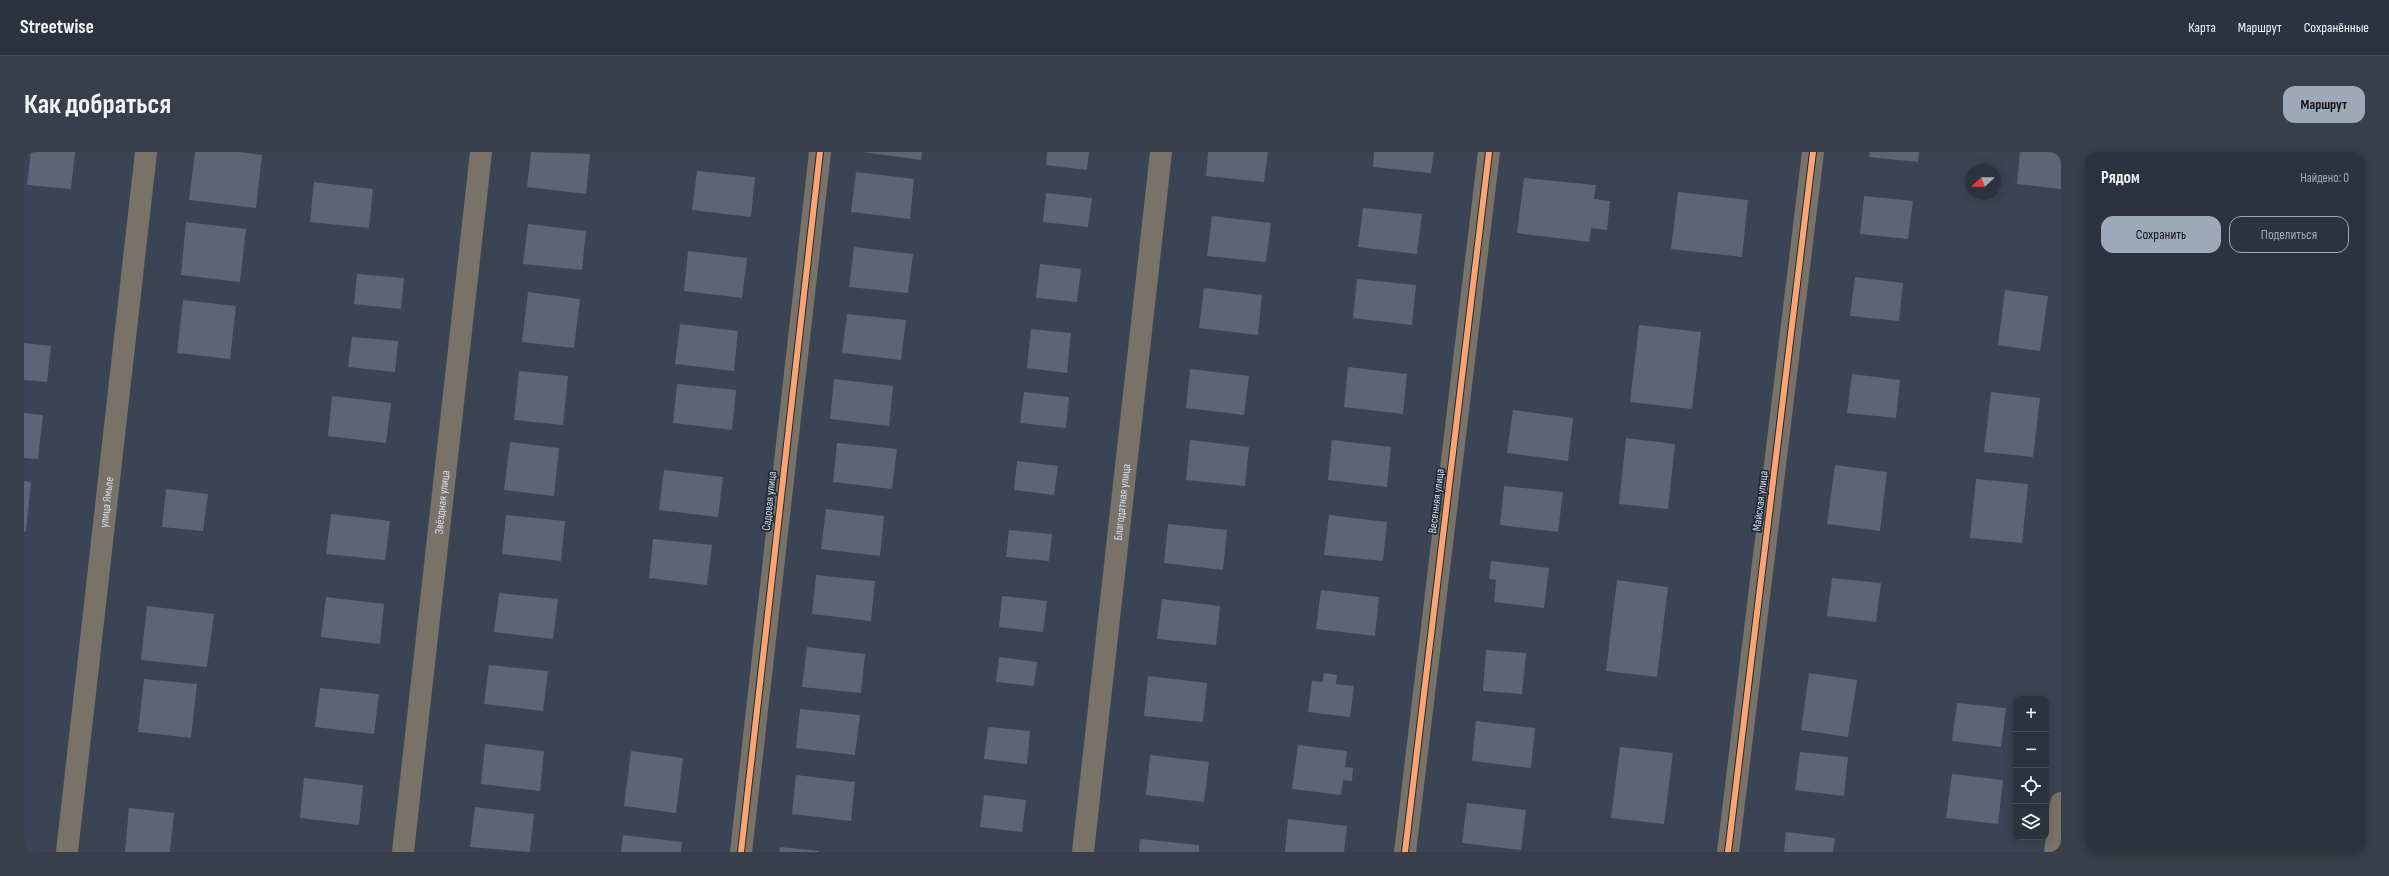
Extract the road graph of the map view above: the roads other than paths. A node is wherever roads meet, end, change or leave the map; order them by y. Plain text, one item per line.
1 (146, 152) edge
2 (481, 152) edge
3 (820, 152) edge
4 (1161, 152) edge
5 (1489, 152) edge
6 (1813, 152) edge
7 (2061, 803) edge
8 (67, 852) edge
9 (403, 852) edge
10 (741, 852) edge
11 (1083, 852) edge
12 (1404, 852) edge
13 (1728, 852) edge
14 (2055, 852) edge

1 - 8 street, улица Ямьле
2 - 9 street, Звёздная улица
3 - 10 street, Садовая улица
4 - 11 street, Благодатная улица
5 - 12 street, Весенняя улица
6 - 13 street, Майская улица
7 - 14 street

